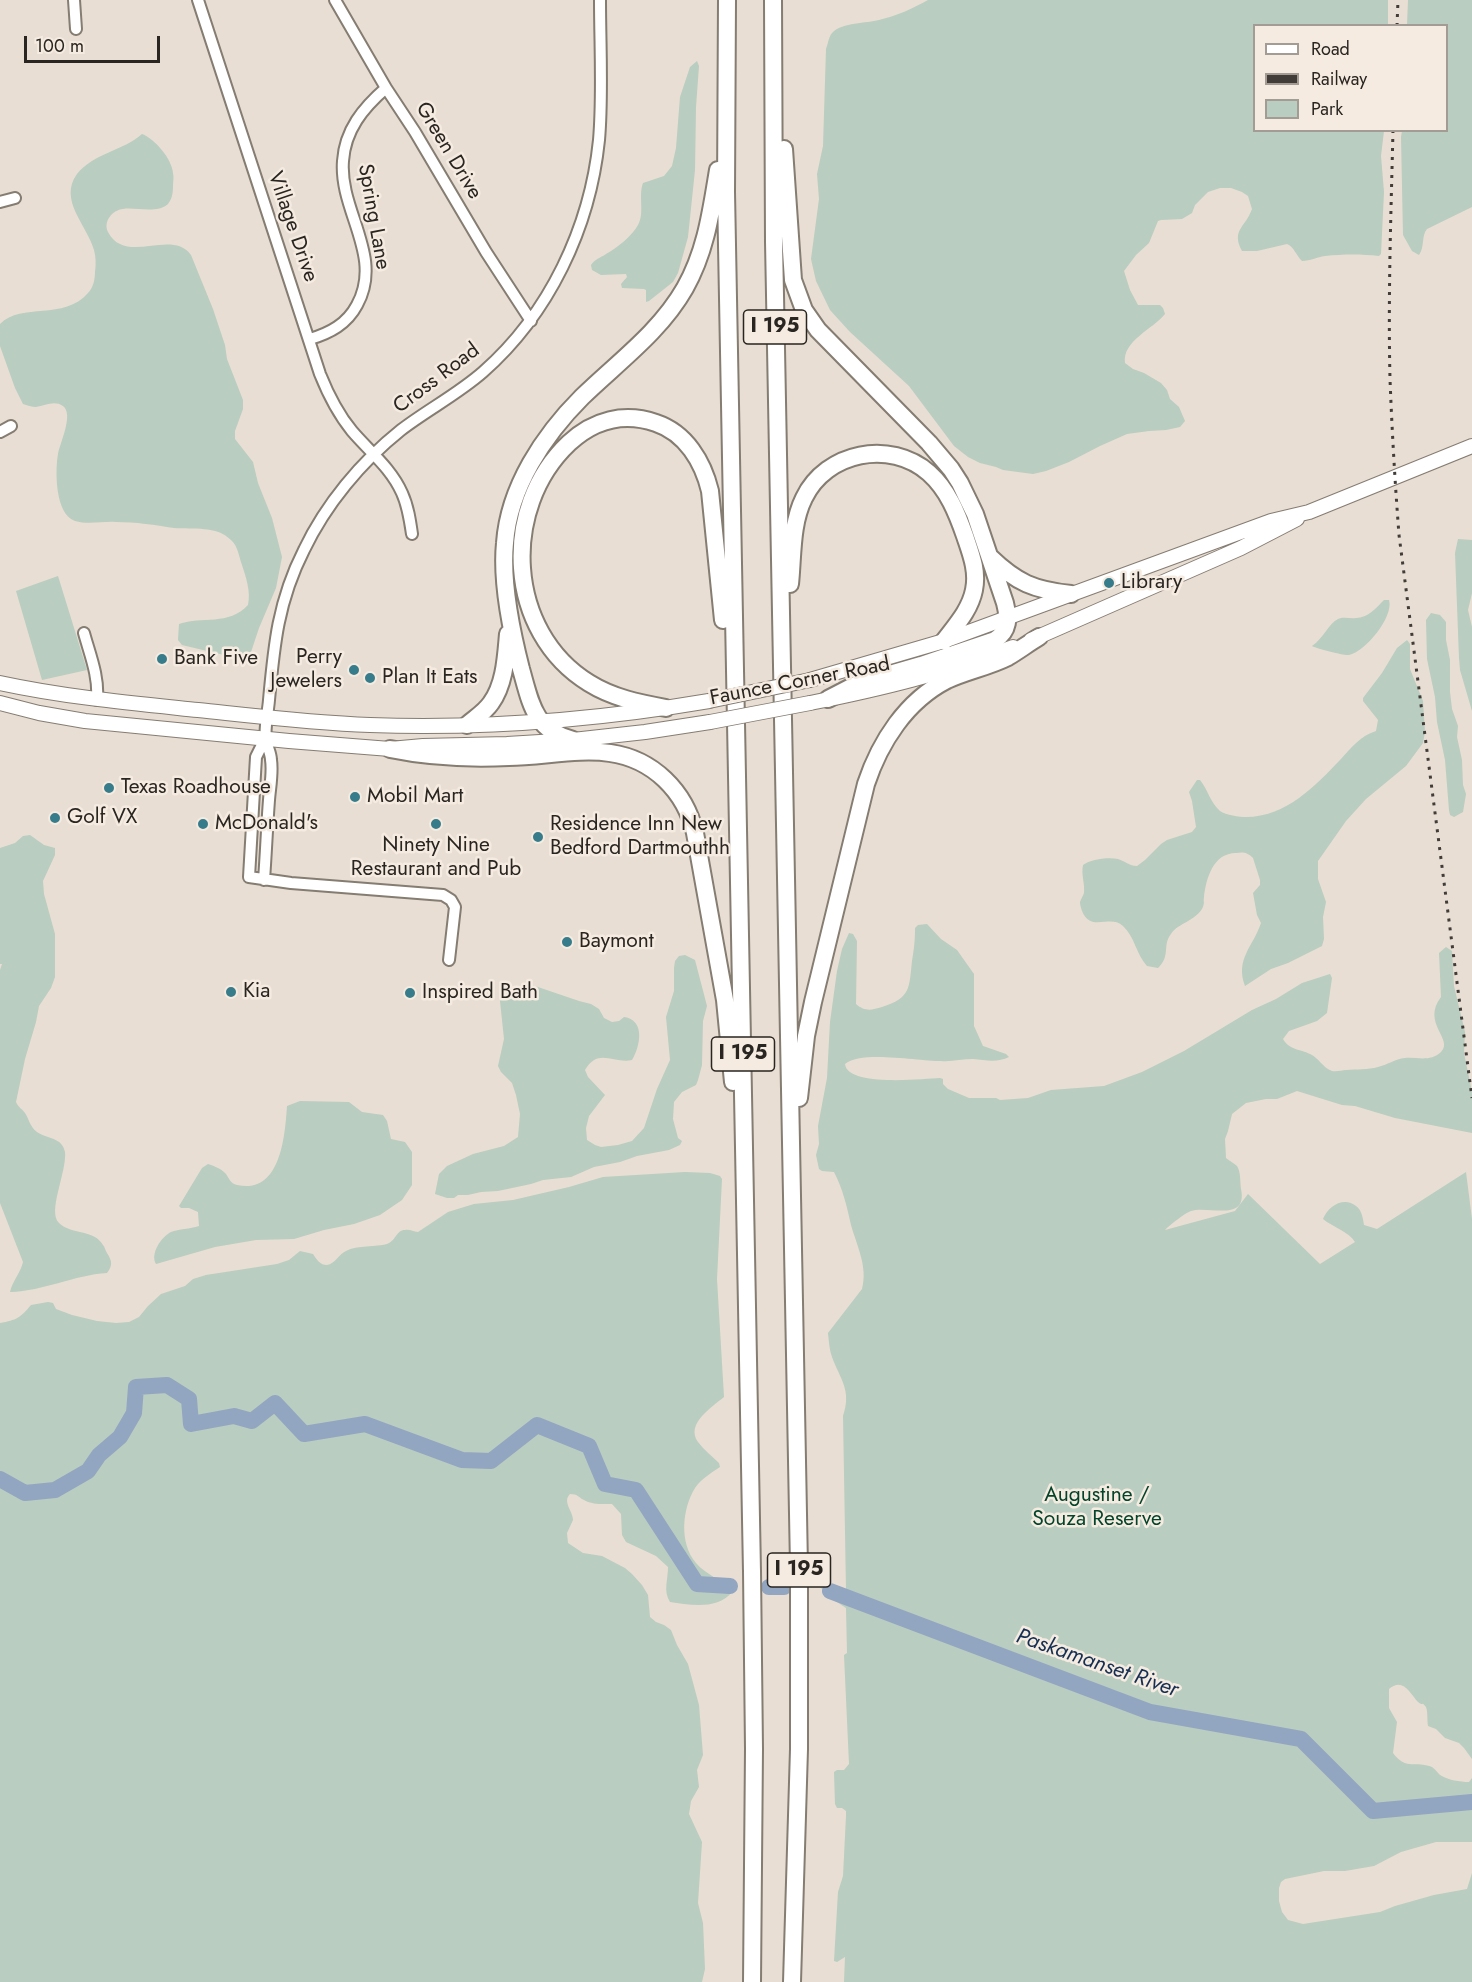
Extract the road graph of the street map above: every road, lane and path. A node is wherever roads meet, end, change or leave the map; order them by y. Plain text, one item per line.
1 (74, 0) edge
2 (198, 0) edge
3 (335, 0) edge
4 (600, 0) edge
5 (727, 0) edge
6 (773, 0) edge
7 (76, 29) dead end
8 (773, 56) junction
9 (386, 88) junction
10 (726, 125) junction
11 (15, 198) dead end
12 (0, 202) edge
13 (531, 321) junction
14 (310, 339) junction
15 (11, 426) dead end
16 (0, 432) edge
17 (1472, 446) edge
18 (374, 453) junction
19 (1309, 512) junction
20 (412, 534) dead end
21 (1184, 553) junction
22 (990, 556) junction
23 (1193, 569) junction
24 (1071, 594) junction
25 (510, 612) junction
26 (1008, 619) junction
27 (84, 633) dead end
28 (1039, 637) junction
29 (944, 641) junction
30 (782, 653) junction
31 (735, 681) junction
32 (0, 683) edge
33 (828, 699) junction
34 (97, 700) junction
35 (0, 703) edge
36 (666, 708) junction
37 (267, 718) junction
38 (540, 722) junction
39 (467, 725) junction
40 (265, 739) junction
41 (573, 740) junction
42 (390, 749) junction
43 (264, 880) junction
44 (449, 960) dead end
45 (745, 1145) junction
46 (792, 1159) junction
47 (752, 1982) edge
48 (792, 1982) edge

1 - 7 street
2 - 14 street, Village Drive
3 - 9 street, Green Drive
4 - 13 street, Cross Road
5 - 10 highway, I 195
6 - 8 highway, I 195
8 - 22 highway
8 - 30 highway, I 195
9 - 13 street, Green Drive
9 - 14 street, Spring Lane
10 - 25 highway
10 - 31 highway, I 195
11 - 12 street
13 - 18 street, Cross Road
14 - 18 street, Village Drive
15 - 16 street
17 - 19 main road, Faunce Corner Road
18 - 20 street, Village Drive
18 - 37 street, Cross Road
19 - 21 main road, Faunce Corner Road
19 - 23 main road, Faunce Corner Road
21 - 23 main road
21 - 24 main road, Faunce Corner Road
22 - 24 highway
22 - 26 highway
23 - 28 main road, Faunce Corner Road
24 - 26 main road, Faunce Corner Road
25 - 38 highway
25 - 39 highway
26 - 29 main road, Faunce Corner Road
26 - 33 highway
27 - 34 street
28 - 33 main road, Faunce Corner Road
28 - 46 highway
29 - 30 highway
29 - 36 main road, Faunce Corner Road, bridge
30 - 46 highway, I 195
31 - 36 highway
31 - 45 highway, I 195
32 - 34 main road, Faunce Corner Road
33 - 41 main road, Faunce Corner Road, bridge
34 - 37 main road, Faunce Corner Road
35 - 40 main road, Faunce Corner Road
36 - 38 main road, Faunce Corner Road
37 - 39 main road, Faunce Corner Road
37 - 40 street, Cross Road
38 - 39 main road, Faunce Corner Road
38 - 41 highway
40 - 42 main road, Faunce Corner Road
40 - 43 street
40 - 43 street
41 - 42 main road, Faunce Corner Road
42 - 45 highway
43 - 44 street
45 - 47 highway, I 195
46 - 48 highway, I 195

